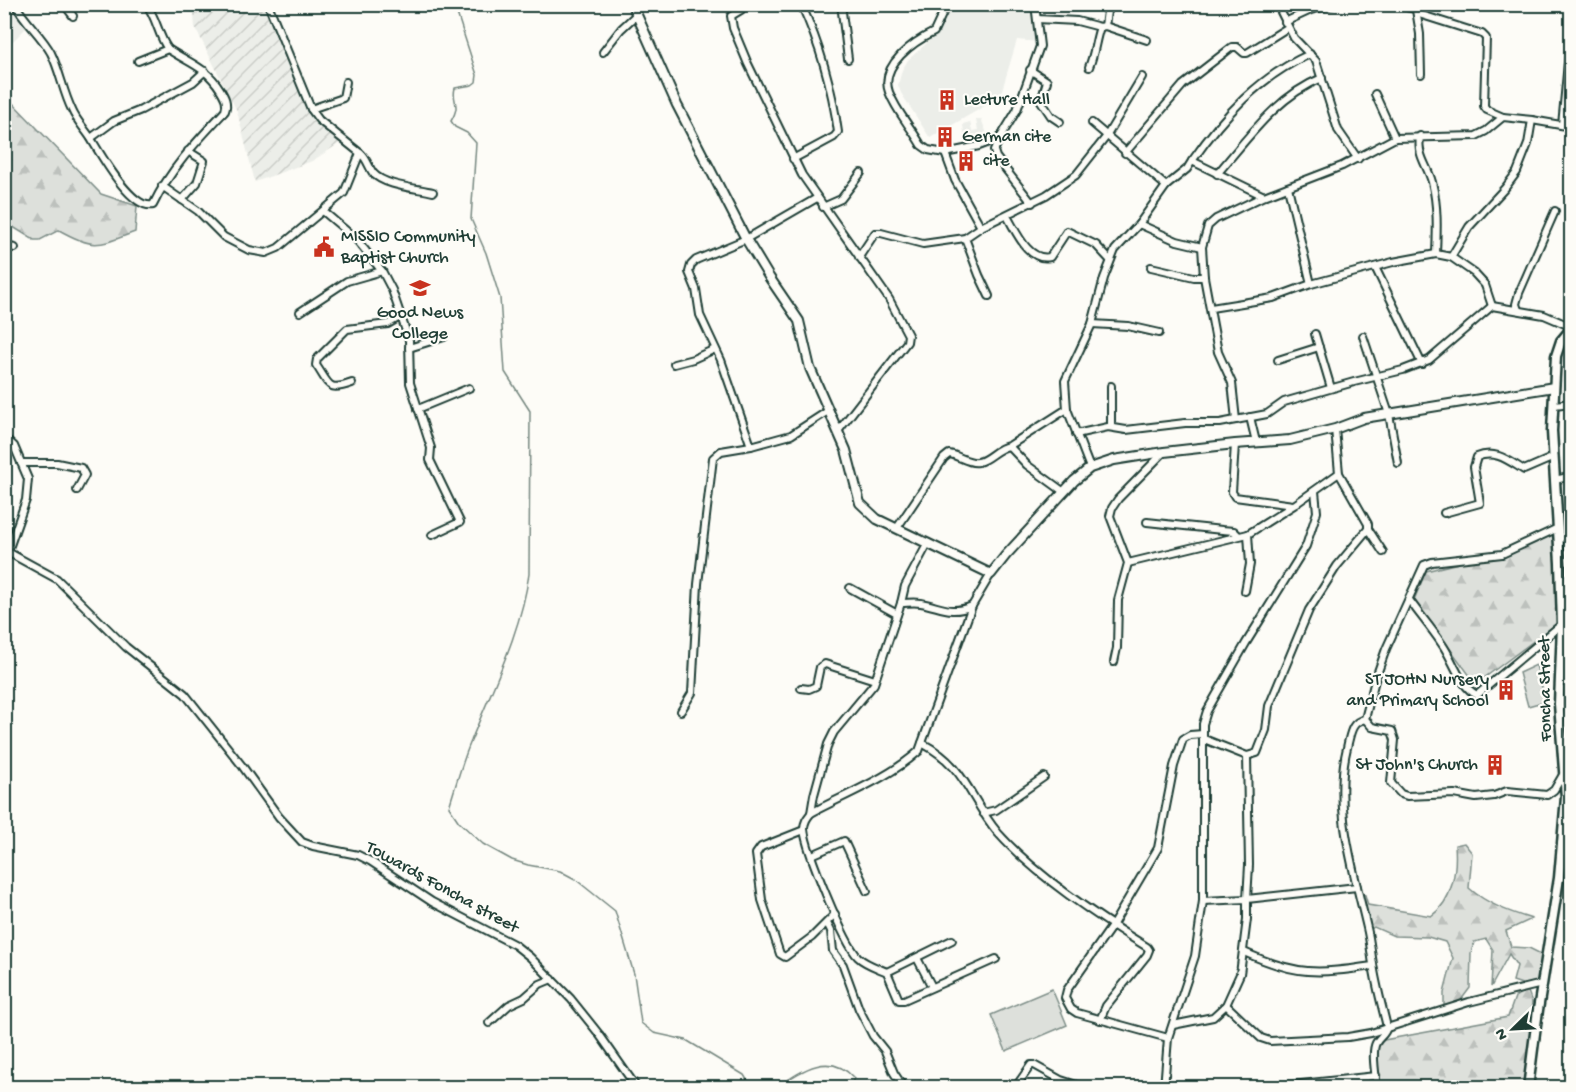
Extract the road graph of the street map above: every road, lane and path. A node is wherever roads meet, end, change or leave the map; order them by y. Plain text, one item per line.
1 (15, 4) edge
2 (64, 4) edge
3 (146, 4) edge
4 (268, 4) edge
5 (632, 4) edge
6 (801, 4) edge
7 (841, 4) edge
8 (947, 4) edge
9 (1035, 4) edge
10 (1108, 4) edge
11 (1277, 4) edge
12 (1335, 4) edge
13 (1392, 4) edge
14 (1415, 7) edge
15 (741, 9) dead end
16 (636, 15) junction
17 (73, 16) dead end
18 (1037, 19) junction
19 (1286, 25) junction
20 (1102, 27) junction
21 (1147, 40) dead end
22 (168, 49) junction
23 (603, 52) dead end
24 (1569, 52) dead end
25 (1310, 54) junction
26 (848, 59) dead end
27 (138, 61) dead end
28 (1089, 67) dead end
29 (1030, 70) junction
30 (206, 71) junction
31 (1421, 74) dead end
32 (1142, 77) dead end
33 (1322, 78) junction
34 (346, 82) dead end
35 (1375, 94) dead end
36 (311, 109) junction
37 (1503, 117) junction
38 (1532, 120) junction
39 (1060, 122) dead end
40 (1092, 123) dead end
41 (1562, 125) junction
42 (1572, 127) edge
43 (1106, 136) junction
44 (1420, 136) junction
45 (91, 138) junction
46 (1000, 138) junction
47 (1395, 138) junction
48 (188, 151) junction
49 (360, 153) junction
50 (945, 153) junction
51 (1125, 153) junction
52 (793, 159) junction
53 (1358, 159) junction
54 (1192, 161) junction
55 (861, 173) dead end
56 (1217, 174) junction
57 (162, 186) junction
58 (1166, 186) junction
59 (1288, 187) junction
60 (433, 192) dead end
61 (1264, 196) junction
62 (817, 198) junction
63 (182, 200) junction
64 (1032, 203) junction
65 (823, 207) junction
66 (1555, 211) dead end
67 (323, 212) junction
68 (1007, 216) junction
69 (1138, 224) junction
70 (981, 227) junction
71 (746, 238) junction
72 (965, 238) junction
73 (4, 246) edge
74 (1202, 247) junction
75 (15, 248) dead end
76 (1436, 254) junction
77 (859, 257) junction
78 (1451, 257) junction
79 (1110, 260) junction
80 (1151, 267) dead end
81 (1375, 267) junction
82 (382, 271) junction
83 (1204, 277) junction
84 (1311, 284) junction
85 (989, 296) dead end
86 (1492, 306) junction
87 (1211, 308) junction
88 (1518, 310) junction
89 (300, 312) dead end
90 (400, 317) junction
91 (1092, 324) junction
92 (1572, 327) edge
93 (1160, 333) dead end
94 (1315, 334) dead end
95 (1363, 336) dead end
96 (444, 337) dead end
97 (1319, 347) junction
98 (409, 348) junction
99 (716, 349) junction
100 (1278, 360) dead end
101 (674, 364) dead end
102 (1422, 364) junction
103 (1376, 377) junction
104 (352, 383) dead end
105 (1111, 386) dead end
106 (1554, 387) junction
107 (469, 388) dead end
108 (1331, 388) junction
109 (1572, 403) edge
110 (1554, 405) junction
111 (418, 409) junction
112 (1067, 409) junction
113 (828, 411) junction
114 (1389, 414) junction
115 (1250, 417) junction
116 (1236, 420) junction
117 (1111, 426) junction
118 (1335, 429) junction
119 (839, 430) junction
120 (1076, 434) junction
121 (4, 437) edge
122 (1256, 442) junction
123 (1235, 444) junction
124 (751, 446) junction
125 (1009, 446) junction
126 (1164, 452) junction
127 (1554, 457) junction
128 (21, 463) junction
129 (1398, 463) dead end
130 (1090, 468) junction
131 (1339, 473) junction
132 (1572, 476) edge
133 (1555, 480) junction
134 (77, 490) dead end
135 (1314, 491) junction
136 (1064, 492) junction
137 (1294, 505) junction
138 (1444, 513) dead end
139 (1148, 522) dead end
140 (897, 528) junction
141 (1558, 528) junction
142 (1368, 529) junction
143 (1248, 534) junction
144 (1238, 535) junction
145 (1572, 535) edge
146 (432, 536) dead end
147 (1559, 538) junction
148 (928, 543) junction
149 (6, 550) edge
150 (1383, 552) dead end
151 (1128, 563) junction
152 (991, 574) junction
153 (850, 588) dead end
154 (1245, 591) dead end
155 (1572, 592) edge
156 (1561, 597) junction
157 (1410, 601) junction
158 (901, 603) junction
159 (972, 606) junction
160 (897, 614) junction
161 (1572, 621) edge
162 (1562, 624) junction
163 (1114, 662) dead end
164 (875, 680) junction
165 (801, 688) dead end
166 (681, 711) dead end
167 (1365, 719) junction
168 (1204, 737) junction
169 (922, 744) junction
170 (1247, 756) junction
171 (1568, 756) edge
172 (1565, 770) junction
173 (1044, 777) dead end
174 (811, 813) junction
175 (982, 813) junction
176 (804, 830) junction
177 (1568, 837) edge
178 (812, 855) junction
179 (1357, 887) junction
180 (867, 891) dead end
181 (1247, 899) junction
182 (1203, 901) junction
183 (835, 914) junction
184 (827, 923) junction
185 (1112, 926) junction
186 (952, 940) dead end
187 (1244, 952) junction
188 (917, 958) junction
189 (996, 959) dead end
190 (1373, 966) junction
191 (887, 972) junction
192 (552, 979) junction
193 (1542, 984) junction
194 (932, 987) junction
195 (1226, 1005) junction
196 (1100, 1020) junction
197 (489, 1023) dead end
198 (1173, 1025) junction
199 (1387, 1027) junction
200 (1168, 1038) junction
201 (1376, 1076) junction
202 (637, 1088) edge
203 (904, 1088) edge
204 (1015, 1088) edge
205 (1086, 1088) edge
206 (1164, 1088) edge
207 (1263, 1088) edge
208 (1377, 1088) edge
209 (1528, 1088) edge

1 - 45 street
2 - 17 street
3 - 22 street
4 - 36 street
5 - 16 street
6 - 52 street
7 - 26 street
8 - 50 street
9 - 18 street
10 - 20 street
11 - 19 street
12 - 19 street
13 - 14 street
14 - 31 street
14 - 37 street
15 - 52 street
16 - 23 street
16 - 71 street
18 - 20 street
18 - 29 street
19 - 25 street
19 - 51 street
20 - 21 street
20 - 28 street
22 - 27 street
22 - 30 street
24 - 41 street
25 - 33 street
25 - 54 street
29 - 39 street
29 - 46 street
30 - 45 street
30 - 48 street
32 - 43 street
33 - 53 street
33 - 56 street
34 - 36 street
35 - 47 street
36 - 49 street
37 - 38 street
37 - 44 street
38 - 41 street
38 - 78 street
40 - 43 street
41 - 42 street
43 - 51 street
43 - 64 street
44 - 47 street
44 - 76 street
45 - 57 street
46 - 50 street
46 - 64 street
47 - 53 street
48 - 57 street
48 - 63 street
49 - 60 street
49 - 67 street
50 - 70 street
51 - 58 street
52 - 62 street
53 - 59 street
54 - 56 street
54 - 58 street
55 - 65 street
56 - 61 street
57 - 63 street
58 - 69 street
59 - 61 street
59 - 84 street
61 - 74 street
62 - 65 street
62 - 71 street
63 - 67 street
64 - 68 street
65 - 77 street
66 - 88 street
67 - 82 street
68 - 70 street
68 - 79 street
69 - 74 street
69 - 79 street
70 - 72 street
71 - 99 street
71 - 113 street
72 - 77 street
72 - 85 street
73 - 75 street
74 - 83 street
76 - 78 street
76 - 81 street
77 - 119 street
78 - 86 street
79 - 91 street
80 - 83 street
81 - 84 street
81 - 102 street
82 - 89 street
82 - 90 street
83 - 87 street
84 - 87 street
86 - 88 street
86 - 102 street
87 - 116 street
88 - 92 street
90 - 98 street
90 - 104 street
91 - 93 street
91 - 112 street
92 - 106 main road, Foncha Street
94 - 97 street
95 - 103 street
96 - 98 street
97 - 100 street
97 - 108 street
98 - 111 street
99 - 101 street
99 - 124 street
102 - 103 street
103 - 108 street
103 - 114 street
105 - 117 street
106 - 110 main road, Foncha Street
106 - 114 street
107 - 111 street
108 - 115 street
109 - 110 street
110 - 127 main road, Foncha Street
111 - 146 street
112 - 120 street
112 - 125 street
113 - 119 street
113 - 124 street
114 - 118 street
114 - 129 street
115 - 116 street
115 - 122 street
116 - 117 street
117 - 120 street
118 - 122 street
118 - 131 street
119 - 140 street
120 - 130 street
121 - 128 street
122 - 123 street
123 - 126 street
123 - 137 street
124 - 166 street
125 - 136 street
125 - 140 street
126 - 130 street
126 - 151 street
127 - 133 main road, Foncha Street
127 - 138 street
128 - 134 street
128 - 149 street
130 - 136 street
131 - 135 street
131 - 142 street
132 - 133 street
133 - 141 main road, Foncha Street
135 - 137 street
135 - 168 street
136 - 152 street
137 - 143 street
139 - 144 street
140 - 148 street
141 - 147 main road, Foncha Street
141 - 157 street
142 - 150 street
142 - 170 street
143 - 144 street
143 - 154 street
144 - 151 street
145 - 147 street
147 - 156 main road, Foncha Street
148 - 152 street
148 - 158 street
149 - 192 street, Towards Foncha street
151 - 163 street
152 - 159 street
153 - 160 street
155 - 156 street
156 - 162 main road, Foncha Street
157 - 162 street
157 - 167 street
158 - 159 street
158 - 160 street
159 - 169 street
160 - 164 street
161 - 162 street
162 - 171 main road, Foncha Street
164 - 165 street
164 - 174 street
167 - 172 street
167 - 179 street
168 - 170 street
168 - 182 street
168 - 185 street
169 - 174 street
169 - 175 street
170 - 181 street
171 - 172 main road, Foncha Street
172 - 177 main road, Foncha Street
173 - 175 street
174 - 176 street
175 - 185 street
176 - 178 street
176 - 184 street
177 - 193 main road, Foncha Street
178 - 180 street
178 - 183 street
179 - 181 street
179 - 190 street
181 - 182 street
181 - 187 street
182 - 198 street
183 - 184 street
183 - 191 street
184 - 203 street
185 - 196 street
185 - 196 street
186 - 188 street
187 - 190 street
187 - 195 street
188 - 191 street
188 - 194 street
189 - 194 street
190 - 199 street
191 - 194 street
192 - 197 street
192 - 202 street, Towards Foncha street
193 - 199 street
193 - 209 main road, Foncha Street
195 - 198 street
195 - 199 street
196 - 200 street
198 - 200 street
199 - 201 street
200 - 206 street
201 - 207 street
201 - 208 street
204 - 205 street

